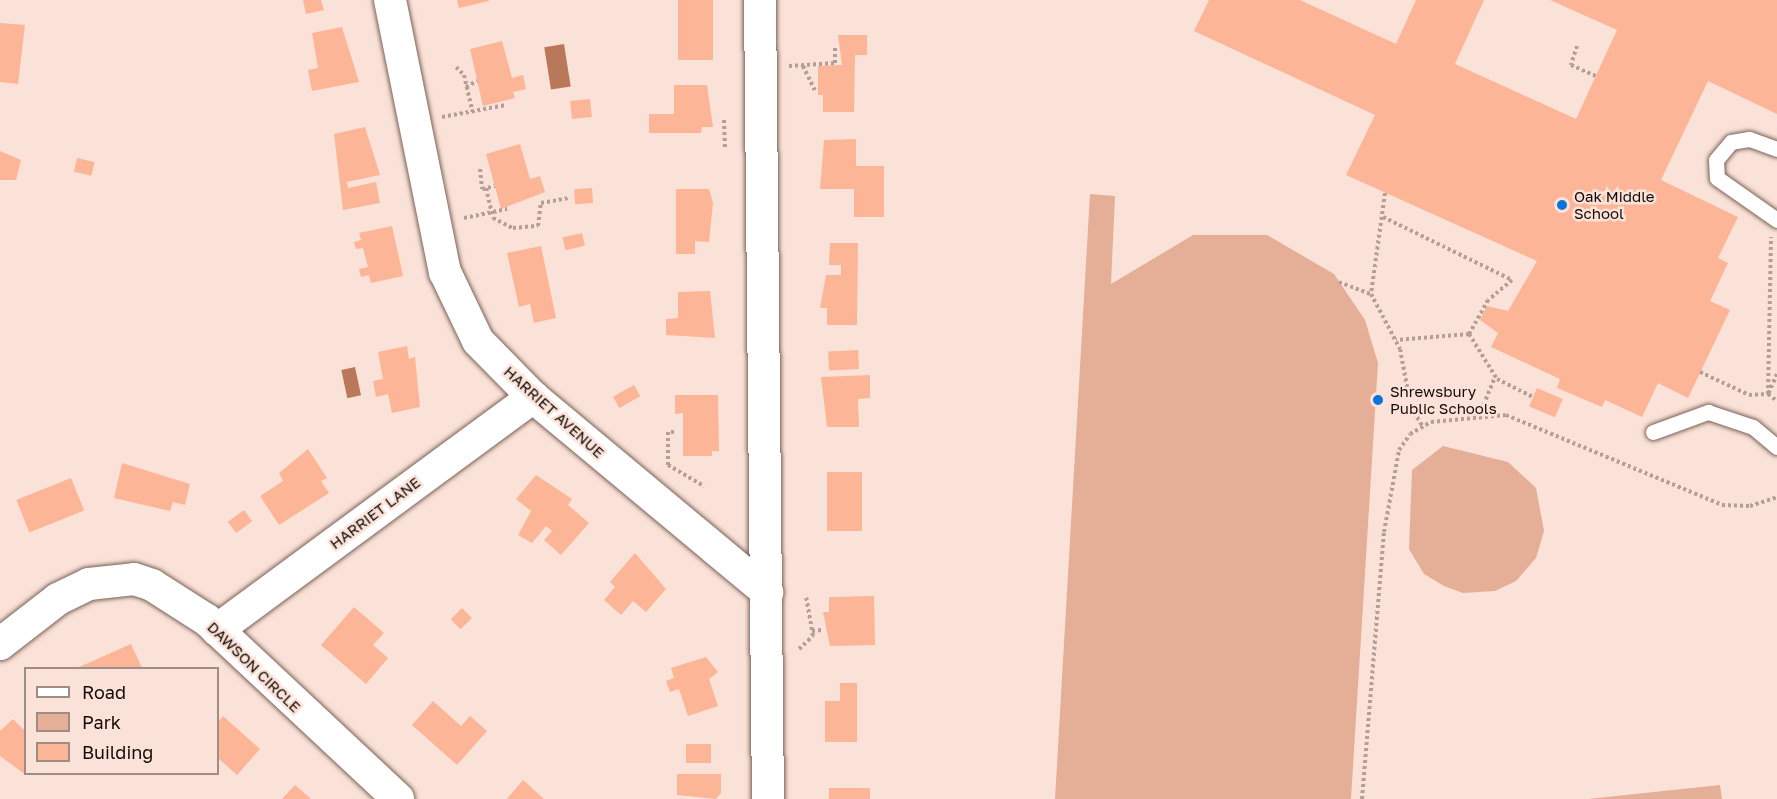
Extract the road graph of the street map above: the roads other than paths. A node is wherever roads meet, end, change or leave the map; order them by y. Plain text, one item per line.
1 (390, 0) edge
2 (760, 0) edge
3 (1777, 149) edge
4 (1777, 220) edge
5 (533, 397) junction
6 (1653, 432) dead end
7 (1777, 447) edge
8 (767, 592) junction
9 (217, 630) junction
10 (0, 644) edge
11 (398, 799) edge
12 (768, 799) edge

1 - 5 street, HARRIET AVENUE
2 - 8 street
3 - 4 lane
5 - 8 street, HARRIET AVENUE
5 - 9 street, HARRIET LANE
6 - 7 lane
8 - 12 street
9 - 10 street, DAWSON CIRCLE
9 - 11 street, DAWSON CIRCLE

